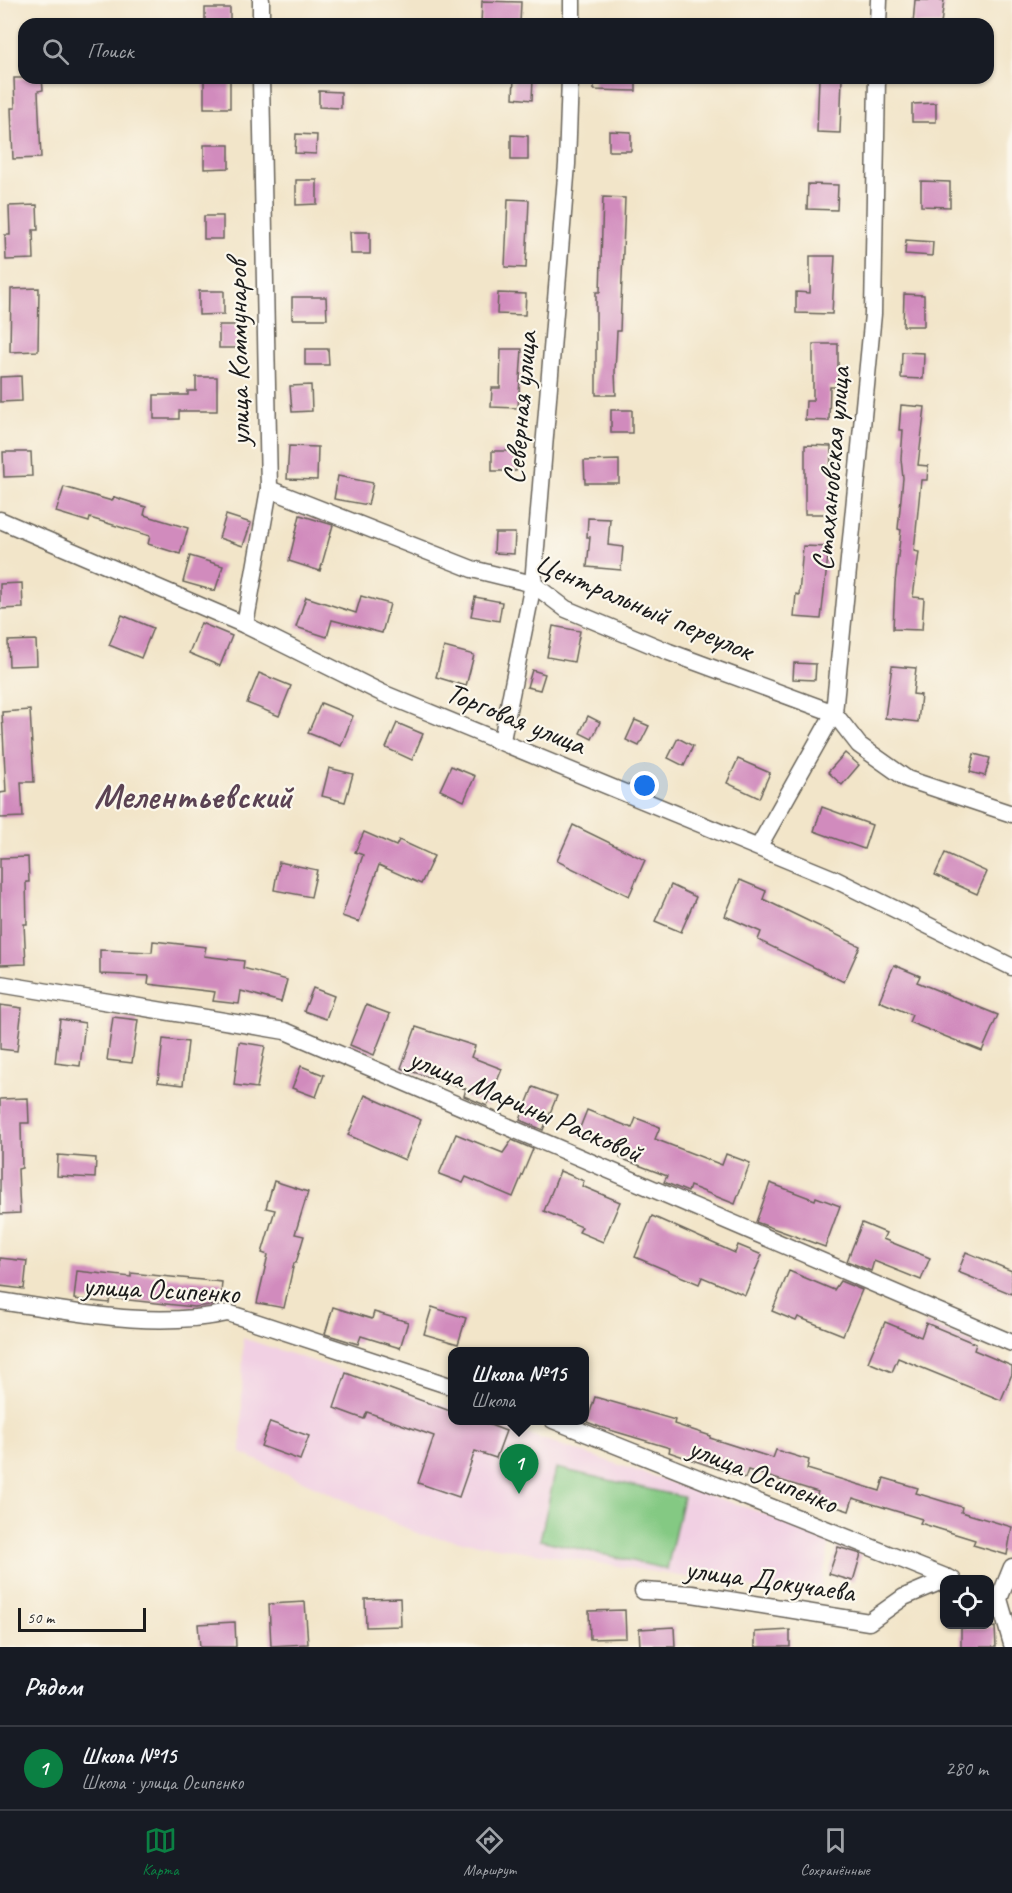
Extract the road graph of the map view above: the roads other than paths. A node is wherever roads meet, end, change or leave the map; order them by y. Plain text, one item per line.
1 (261, 0) edge
2 (572, 0) edge
3 (879, 0) edge
4 (261, 18) edge
5 (572, 18) edge
6 (878, 18) edge
7 (261, 84) edge
8 (570, 84) edge
9 (877, 84) edge
10 (269, 489) junction
11 (0, 520) edge
12 (532, 584) junction
13 (245, 625) junction
14 (834, 713) junction
15 (502, 740) junction
16 (1012, 814) edge
17 (759, 846) junction
18 (1012, 967) edge
19 (0, 984) edge
20 (0, 1301) edge
21 (1012, 1343) edge
22 (448, 1385) edge
23 (566, 1425) edge
24 (1012, 1567) edge
25 (941, 1575) edge
26 (940, 1583) edge
27 (643, 1591) dead end
28 (1000, 1598) edge
29 (1012, 1644) edge

1 - 4 street
2 - 5 street
3 - 6 street
7 - 10 street, улица Коммунаров
8 - 12 street, Северная улица
9 - 14 street, Стахановская улица
10 - 12 street, Центральный переулок
10 - 13 street, улица Коммунаров
11 - 13 street, Торговая улица
12 - 14 street, Центральный переулок
12 - 15 street, Северная улица
13 - 15 street, Торговая улица
14 - 16 street
14 - 17 street, Стахановская улица
15 - 17 street, Торговая улица
17 - 18 street, Торговая улица
19 - 21 street, улица Марины Расковой
20 - 22 street, улица Осипенко
23 - 25 street, улица Осипенко
24 - 28 street
26 - 27 street, улица Докучаева
28 - 29 street

